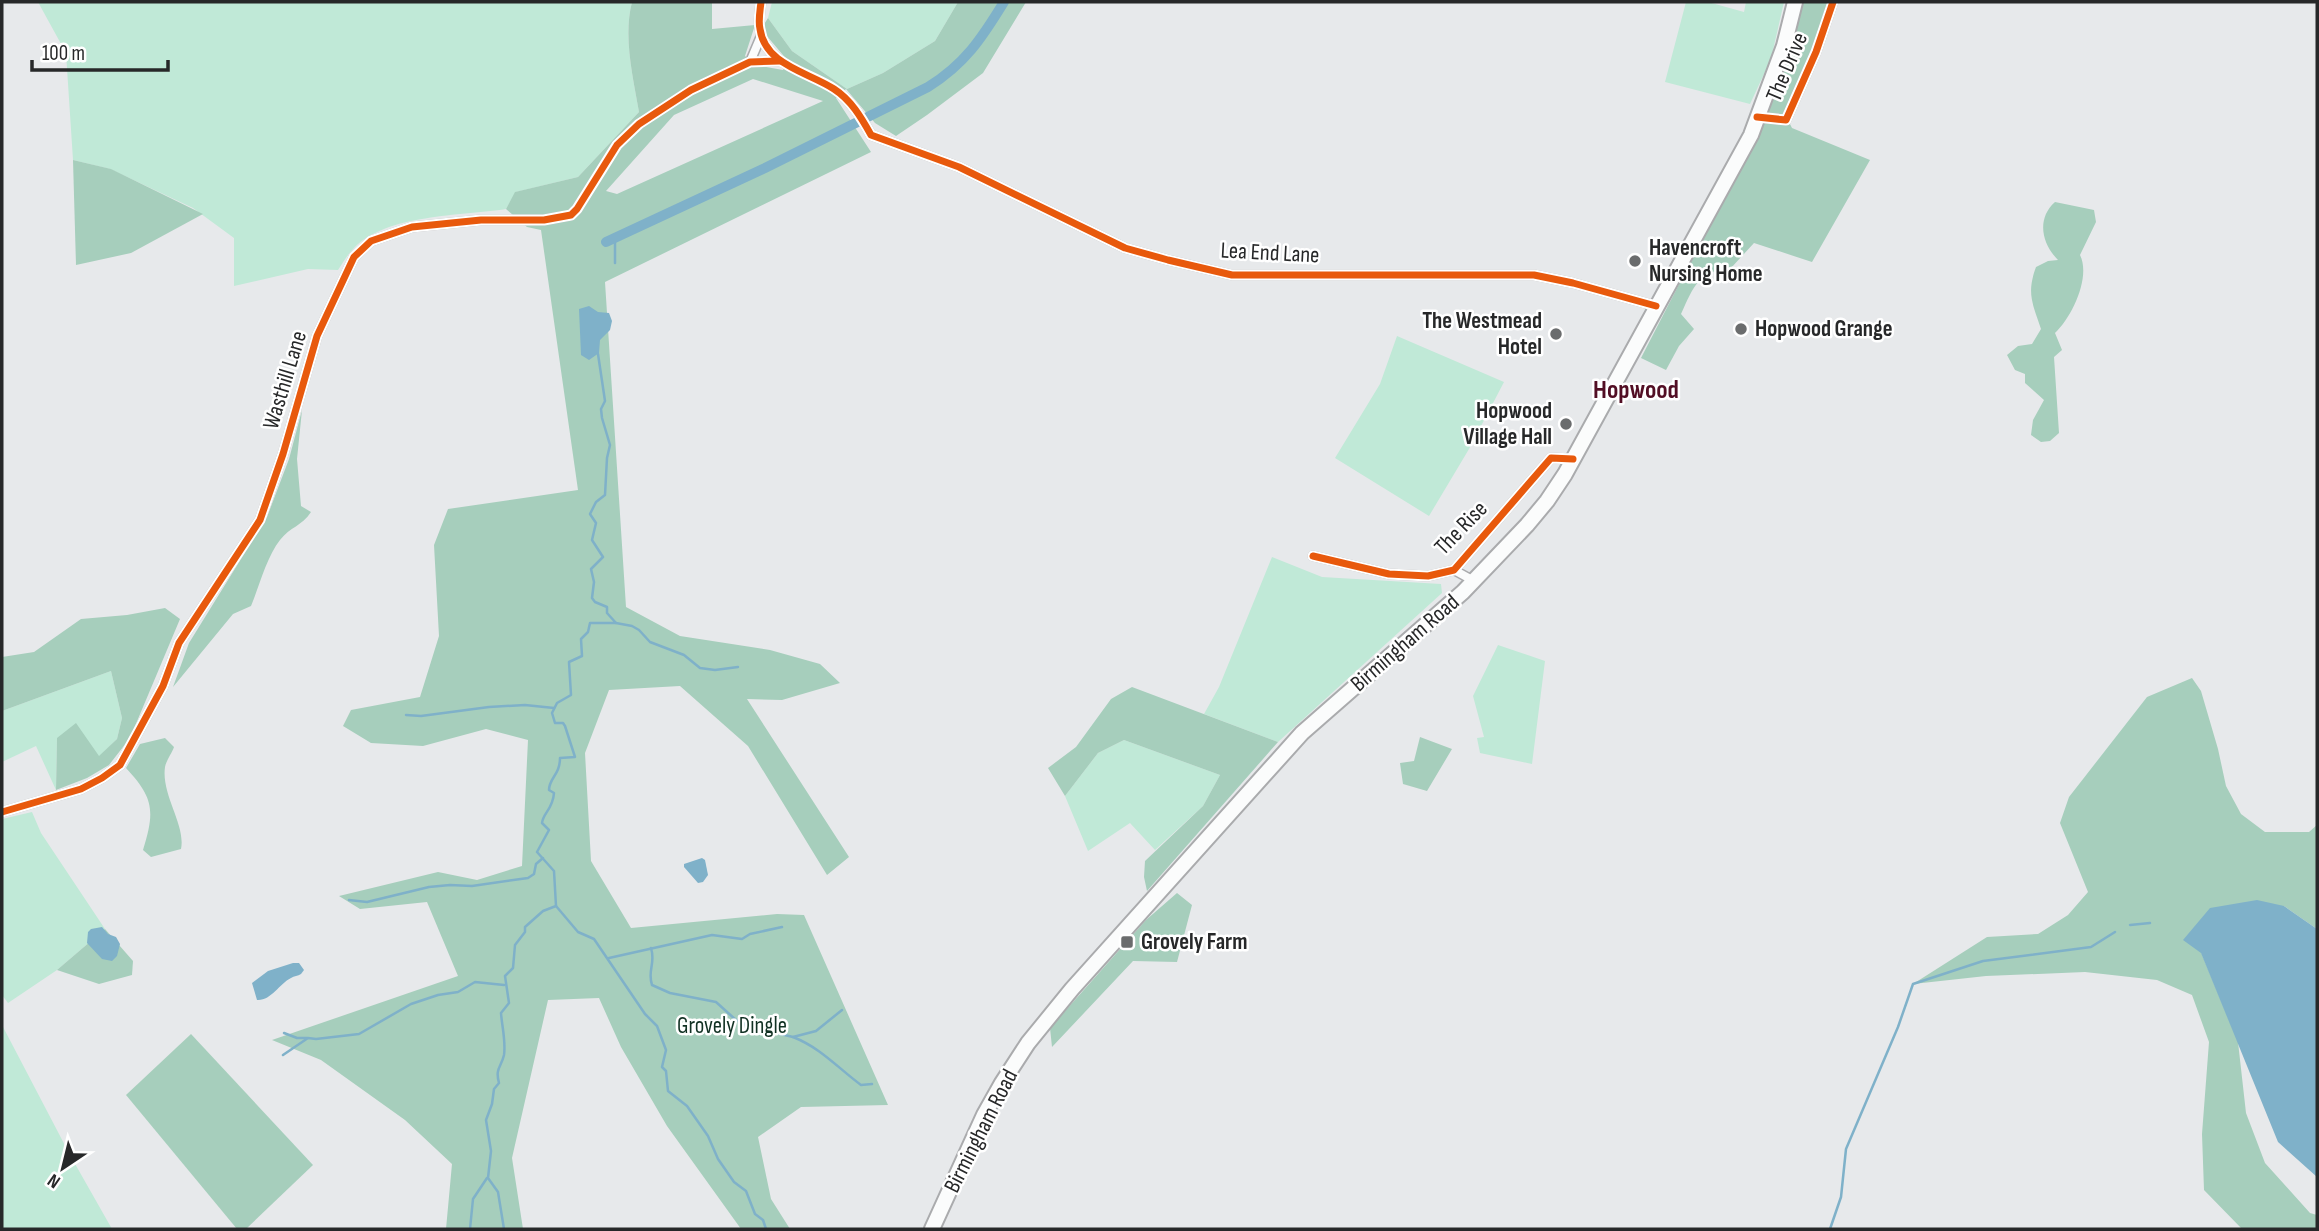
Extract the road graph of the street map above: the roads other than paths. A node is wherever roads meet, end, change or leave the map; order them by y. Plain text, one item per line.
1 (761, 2) edge
2 (1795, 2) edge
3 (1833, 2) edge
4 (761, 36) junction
5 (780, 61) junction
6 (750, 62) junction
7 (1757, 117) junction
8 (1656, 306) junction
9 (1573, 458) junction
10 (1313, 556) dead end
11 (1454, 570) junction
12 (1474, 581) junction
13 (2, 812) edge
14 (932, 1229) edge

1 - 4 street
2 - 7 highway, Birmingham Road
3 - 7 street, The Drive
4 - 5 street
4 - 6 street
5 - 6 street, Wasthill Lane
5 - 8 street, Lea End Lane
6 - 13 street, Wasthill Lane
7 - 8 highway, Birmingham Road
8 - 9 highway, Birmingham Road
9 - 11 street, The Rise
9 - 12 highway, Birmingham Road
10 - 11 street, The Rise
11 - 12 street, The Rise
12 - 14 highway, Birmingham Road

